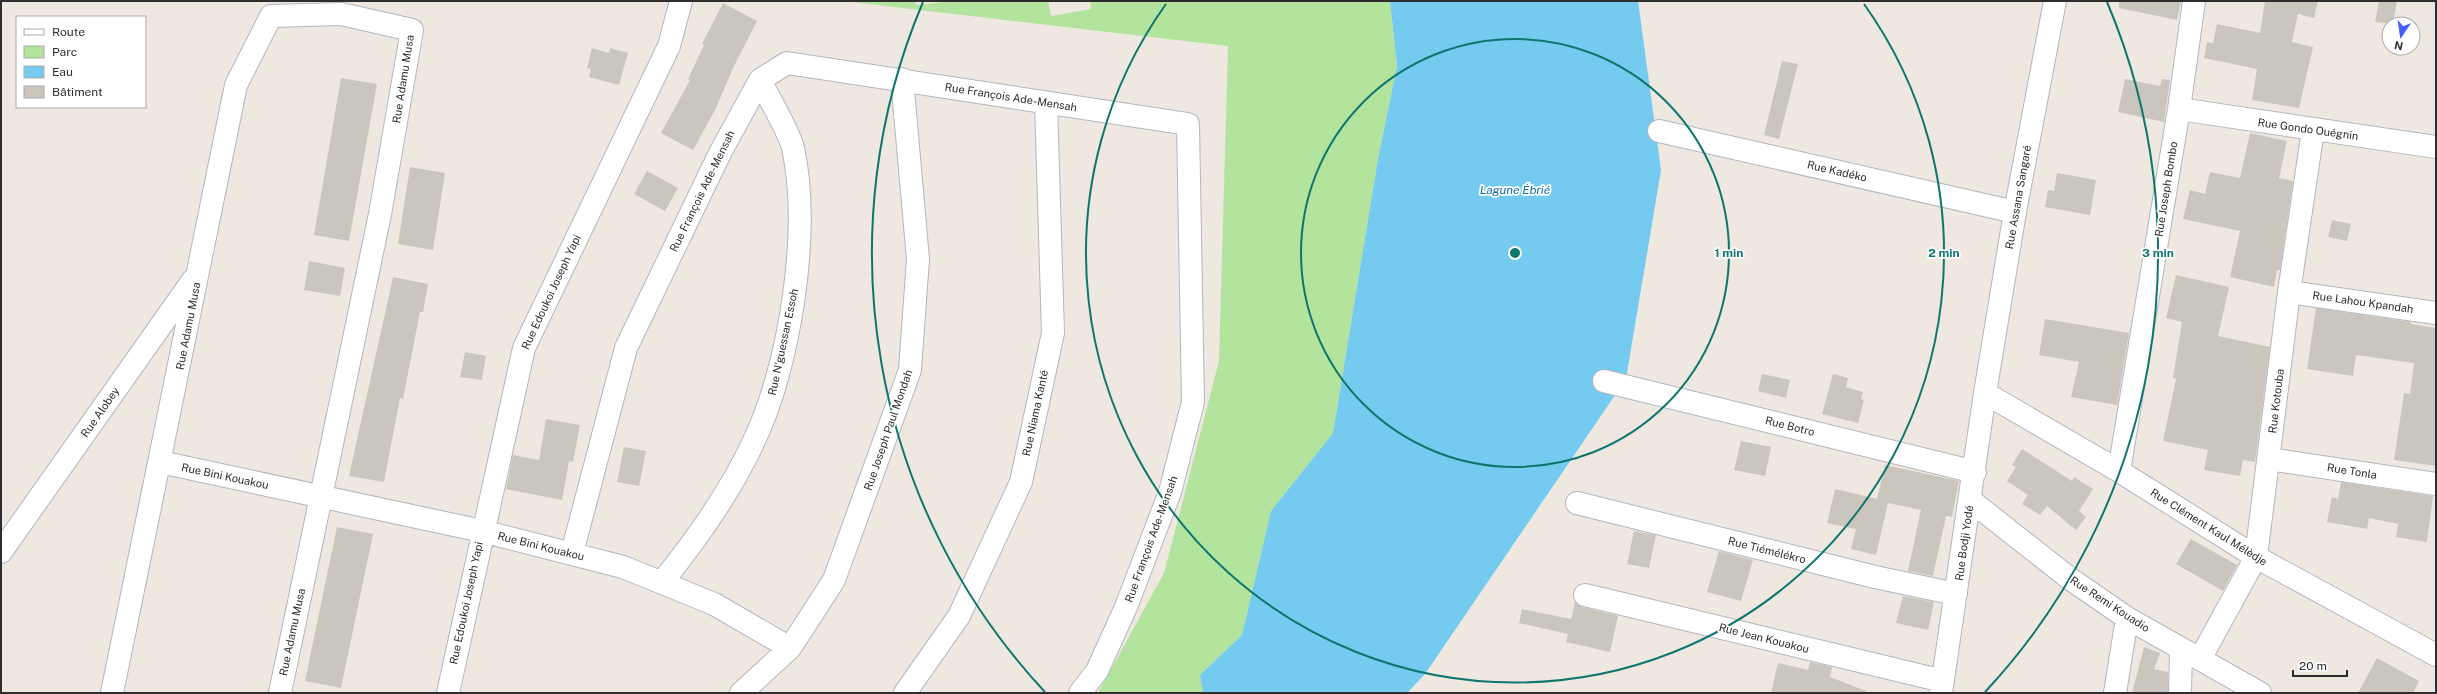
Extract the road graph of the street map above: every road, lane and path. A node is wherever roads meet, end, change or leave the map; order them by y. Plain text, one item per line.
1 (681, 1) edge
2 (2054, 1) edge
3 (2194, 1) edge
4 (760, 80) junction
5 (902, 80) junction
6 (1046, 103) junction
7 (2179, 109) junction
8 (2313, 130) junction
9 (1659, 131) dead end
10 (2436, 147) edge
11 (2015, 212) junction
12 (198, 272) junction
13 (2289, 292) junction
14 (2436, 313) edge
15 (1604, 381) dead end
16 (1985, 393) junction
17 (2269, 459) junction
18 (160, 462) junction
19 (2119, 471) junction
20 (1975, 472) junction
21 (2436, 484) edge
22 (321, 496) junction
23 (1970, 500) junction
24 (1578, 502) dead end
25 (482, 531) junction
26 (1, 552) edge
27 (572, 553) junction
28 (2256, 557) junction
29 (662, 582) junction
30 (1956, 594) junction
31 (1585, 595) dead end
32 (2127, 618) junction
33 (790, 648) junction
34 (2190, 654) junction
35 (2436, 655) edge
36 (1942, 687) edge
37 (112, 693) edge
38 (280, 693) edge
39 (448, 693) edge
40 (741, 693) edge
41 (905, 693) edge
42 (1080, 693) edge
43 (2115, 693) edge
44 (2180, 693) edge
45 (2260, 693) edge

1 - 25 street, Rue Edoukoi Joseph Yapi
2 - 11 street, Rue Assana Sangaré
3 - 7 street, Rue Joseph Bombo
4 - 5 street, Rue François Ade-Mensah
4 - 27 street, Rue François Ade-Mensah
4 - 29 street, Rue N'guessan Essoh
5 - 6 street, Rue François Ade-Mensah
5 - 33 street, Rue Joseph Paul Mondah
6 - 41 street, Rue Niama Kanté
6 - 42 street, Rue François Ade-Mensah
7 - 8 street, Rue Gondo Ouégnin
7 - 19 street, Rue Joseph Bombo
8 - 10 street, Rue Gondo Ouégnin
8 - 13 street, Rue Kotouba
9 - 11 street, Rue Kadéko
11 - 16 street, Rue Assana Sangaré
12 - 18 street, Rue Adamu Musa
12 - 22 street, Rue Adamu Musa
12 - 26 street, Rue Alobey
13 - 14 street, Rue Lahou Kpandah
13 - 17 street, Rue Kotouba
15 - 20 street, Rue Botro
16 - 19 street, Rue Clément Kaul Mélèdje
16 - 20 street, Rue Bodji Yodé
17 - 21 street, Rue Tonla
17 - 28 street, Rue Kotouba
18 - 22 street, Rue Bini Kouakou
18 - 37 street, Rue Adamu Musa
19 - 28 street, Rue Clément Kaul Mélèdje
20 - 23 street, Rue Bodji Yodé
22 - 25 street, Rue Bini Kouakou
22 - 38 street, Rue Adamu Musa
23 - 30 street, Rue Bodji Yodé
23 - 32 street, Rue Remi Kouadio
24 - 30 street, Rue Tiémélékro
25 - 27 street, Rue Bini Kouakou
25 - 39 street, Rue Edoukoi Joseph Yapi
27 - 29 street, Rue Bini Kouakou
28 - 34 street, Rue Kotouba
28 - 35 street, Rue Clément Kaul Mélèdje
29 - 33 street, Rue Bini Kouakou
30 - 36 street, Rue Bodji Yodé
31 - 36 street, Rue Jean Kouakou
32 - 34 street, Rue Remi Kouadio
32 - 43 street
33 - 40 street, Rue Joseph Paul Mondah
34 - 44 street
34 - 45 street, Rue Remi Kouadio

